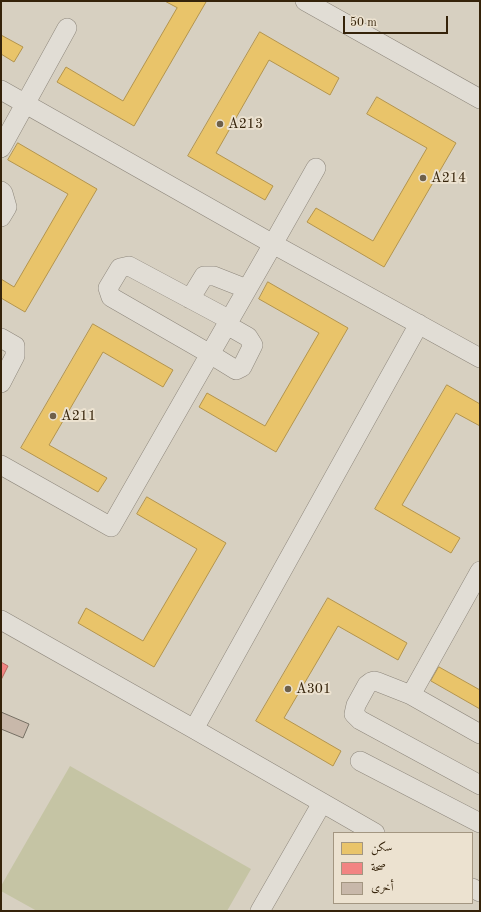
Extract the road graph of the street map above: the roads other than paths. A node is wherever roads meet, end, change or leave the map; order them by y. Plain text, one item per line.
1 (305, 1) edge
2 (67, 28) dead end
3 (1, 90) edge
4 (480, 99) edge
5 (26, 104) junction
6 (1, 148) edge
7 (316, 168) dead end
8 (1, 191) edge
9 (1, 217) edge
10 (274, 244) junction
11 (247, 289) junction
12 (190, 298) junction
13 (228, 323) junction
14 (419, 324) junction
15 (1, 338) edge
16 (210, 354) junction
17 (480, 358) edge
18 (1, 383) edge
19 (1, 465) edge
20 (480, 571) edge
21 (1, 620) edge
22 (411, 695) junction
23 (194, 729) junction
24 (480, 734) edge
25 (360, 761) dead end
26 (480, 785) edge
27 (322, 803) junction
28 (480, 823) edge
29 (373, 832) edge
30 (260, 911) edge

1 - 4 street
2 - 5 street
3 - 5 street
5 - 6 street
5 - 10 street
7 - 10 street
8 - 9 street
10 - 11 street
10 - 14 street
11 - 12 street
11 - 13 street
12 - 13 street
12 - 16 street
13 - 16 street
13 - 16 street
14 - 17 street
14 - 23 street
15 - 18 street
16 - 19 street
20 - 22 street
21 - 23 street
22 - 24 street
22 - 26 street
23 - 27 street
25 - 28 street
27 - 29 street
27 - 30 street

